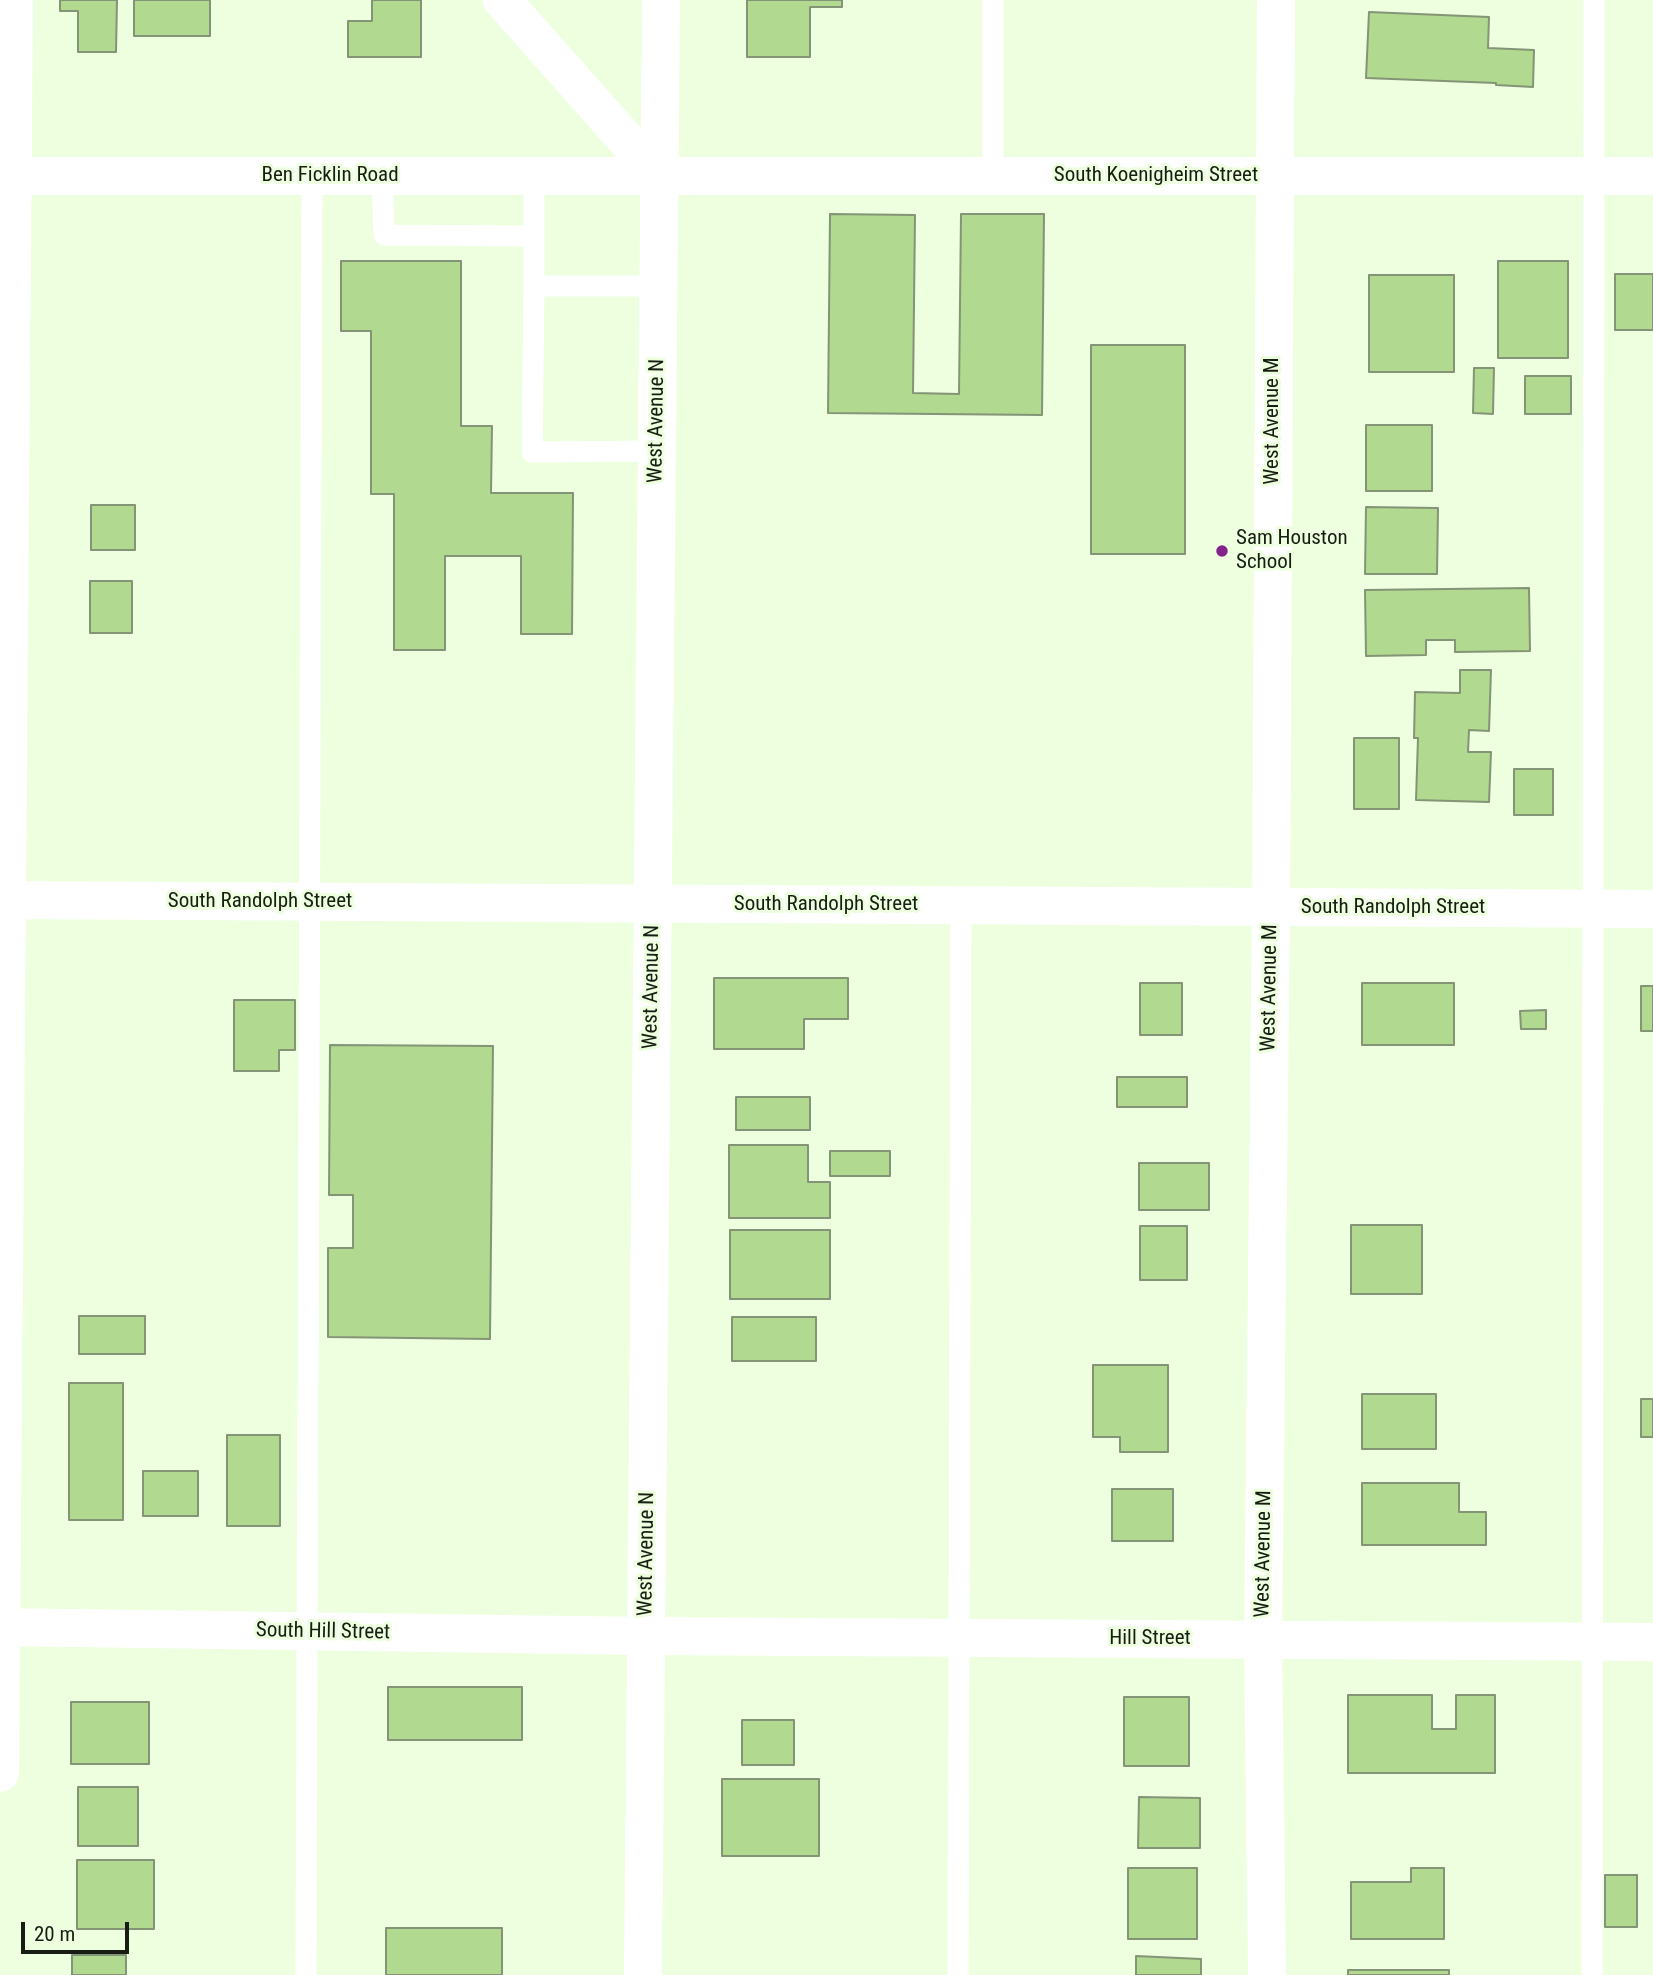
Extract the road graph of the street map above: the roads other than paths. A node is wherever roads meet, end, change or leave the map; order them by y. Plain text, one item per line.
1 (14, 0) edge
2 (502, 0) edge
3 (661, 0) edge
4 (993, 0) edge
5 (1276, 0) edge
6 (1594, 0) edge
7 (6, 176) edge
8 (312, 176) junction
9 (382, 176) junction
10 (993, 176) junction
11 (1274, 176) junction
12 (1594, 176) junction
13 (1653, 176) edge
14 (534, 177) junction
15 (659, 177) junction
16 (534, 236) junction
17 (534, 286) junction
18 (659, 286) junction
19 (657, 451) junction
20 (4, 900) edge
21 (310, 902) junction
22 (653, 904) junction
23 (961, 905) junction
24 (1271, 908) junction
25 (1593, 909) junction
26 (1653, 909) edge
27 (1, 1628) edge
28 (307, 1632) junction
29 (646, 1636) junction
30 (959, 1638) junction
31 (1263, 1640) junction
32 (1592, 1642) junction
33 (1653, 1642) edge
34 (0, 1773) edge
35 (306, 1975) edge
36 (643, 1975) edge
37 (958, 1975) edge
38 (1267, 1975) edge
39 (1592, 1975) edge

1 - 7 street
2 - 15 street
3 - 15 street, West Avenue N
4 - 10 lane
5 - 11 street, West Avenue M
6 - 12 lane
7 - 8 street, Ben Ficklin Road
7 - 20 street
8 - 9 street, Ben Ficklin Road
8 - 21 lane
9 - 14 street, Ben Ficklin Road
9 - 16 lane
10 - 11 street, South Koenigheim Street
10 - 15 street, South Koenigheim Street
11 - 12 street, South Koenigheim Street
11 - 24 street, West Avenue M
12 - 13 street, South Koenigheim Street
12 - 25 lane
14 - 15 street, Ben Ficklin Road
14 - 16 lane
15 - 18 street, West Avenue N
16 - 17 lane
17 - 18 lane
17 - 19 lane
18 - 19 street, West Avenue N
19 - 22 street, West Avenue N
20 - 21 street, South Randolph Street
20 - 27 street
21 - 22 street, South Randolph Street
21 - 28 lane
22 - 23 street, South Randolph Street
22 - 29 street, West Avenue N
23 - 24 street, South Randolph Street
23 - 30 lane
24 - 25 street, South Randolph Street
24 - 31 street, West Avenue M
25 - 26 street, South Randolph Street
25 - 32 lane
27 - 28 street, South Hill Street
27 - 34 street
28 - 29 street, South Hill Street
28 - 35 lane
29 - 30 street, Hill Street
29 - 36 street, West Avenue N
30 - 31 street, Hill Street
30 - 37 lane
31 - 32 street, Hill Street
31 - 38 street, West Avenue M
32 - 33 street, Hill Street
32 - 39 lane

